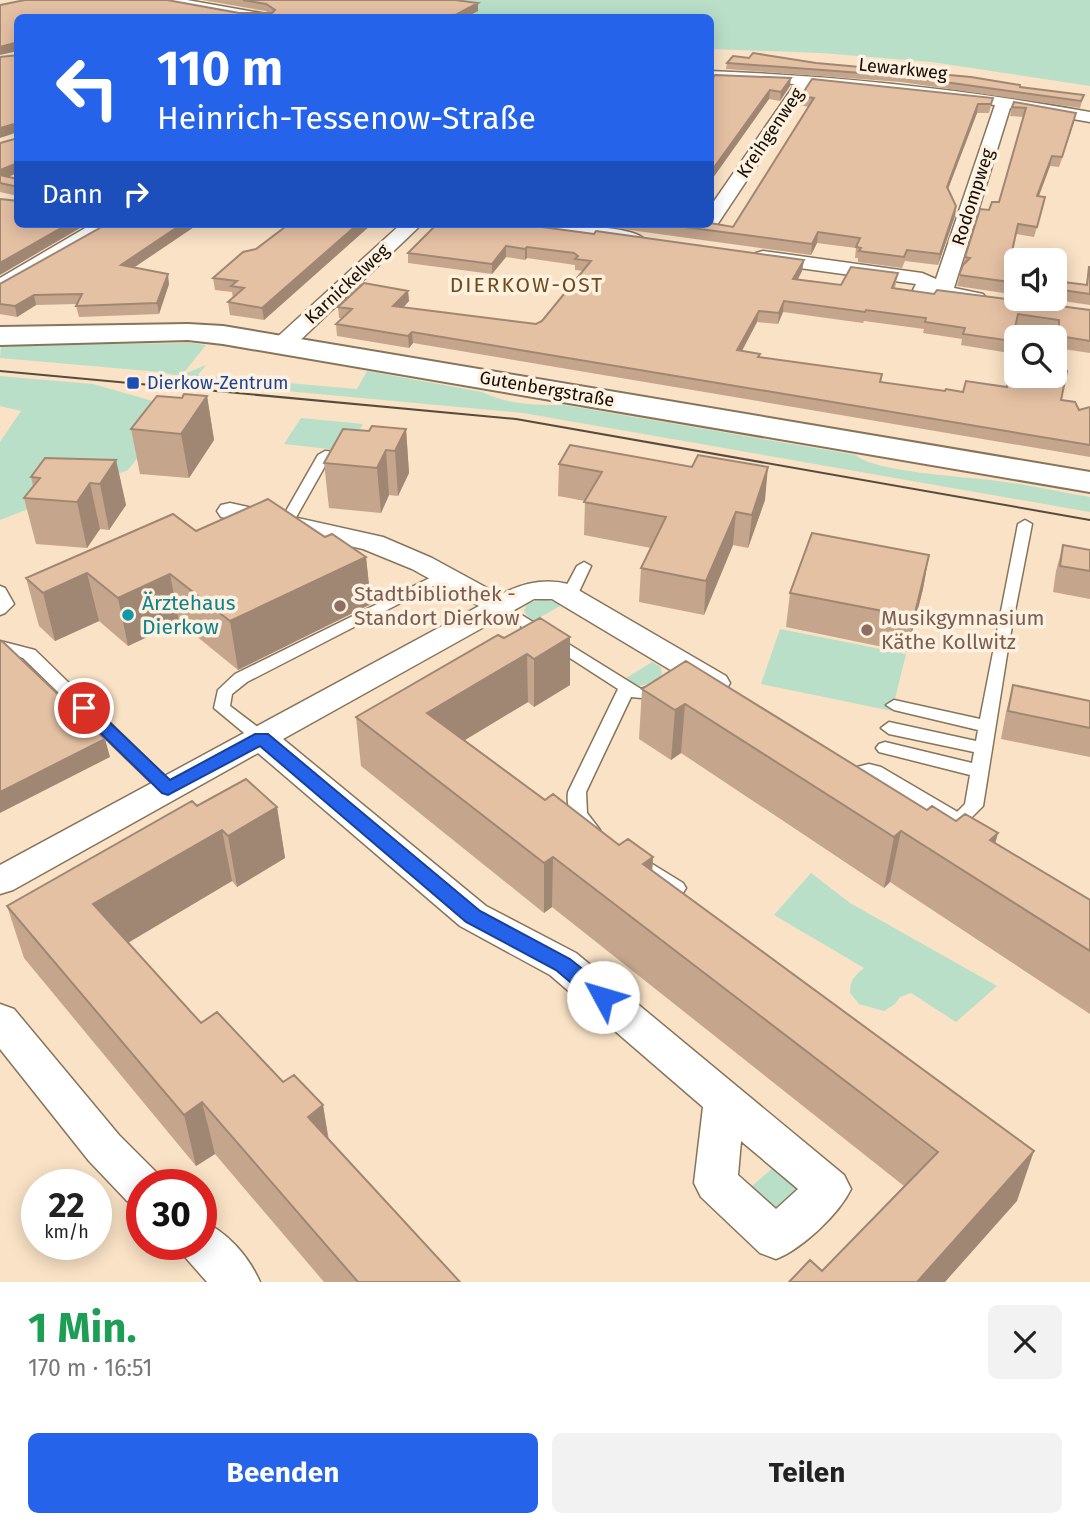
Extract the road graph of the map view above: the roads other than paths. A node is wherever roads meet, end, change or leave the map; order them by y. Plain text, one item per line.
1 (164, 0) edge
2 (194, 5) junction
3 (171, 13) edge
4 (244, 14) edge
5 (714, 76) edge
6 (806, 80) junction
7 (1004, 102) junction
8 (1090, 117) edge
9 (714, 217) edge
10 (108, 228) edge
11 (408, 228) edge
12 (554, 228) edge
13 (654, 242) edge
14 (744, 254) edge
15 (0, 287) edge
16 (942, 293) junction
17 (996, 301) edge
18 (0, 336) edge
19 (282, 345) junction
20 (363, 458) edge
21 (1090, 482) edge
22 (230, 511) dead end
23 (1025, 524) dead end
24 (285, 525) junction
25 (584, 566) dead end
26 (444, 575) junction
27 (0, 591) edge
28 (569, 596) junction
29 (499, 606) junction
30 (0, 610) edge
31 (0, 646) edge
32 (689, 669) junction
33 (627, 688) junction
34 (746, 702) edge
35 (894, 705) dead end
36 (987, 726) junction
37 (889, 728) dead end
38 (261, 738) junction
39 (885, 748) dead end
40 (983, 748) junction
41 (838, 757) edge
42 (979, 771) junction
43 (168, 789) junction
44 (953, 825) junction
45 (610, 843) edge
46 (988, 846) edge
47 (632, 858) edge
48 (0, 881) edge
49 (676, 888) edge
50 (0, 1020) edge
51 (724, 1101) dead end
52 (126, 1171) edge
53 (217, 1260) edge
54 (237, 1282) edge

1 - 2 street
2 - 3 street
2 - 4 street
5 - 6 street, Lewarkweg
6 - 7 street, Lewarkweg
6 - 9 street, Kreihgenweg
7 - 8 street, Lewarkweg
7 - 16 street, Rodompweg
10 - 15 street
11 - 19 street, Karnickelweg
12 - 13 street
14 - 16 street
16 - 17 street
18 - 19 street, Gutenbergstraße
19 - 21 street, Gutenbergstraße
20 - 24 lane
22 - 24 street
23 - 36 lane
24 - 26 street
25 - 28 lane
26 - 29 street
26 - 38 lane
27 - 30 lane
28 - 29 street
28 - 32 street
29 - 33 lane
29 - 38 street
31 - 43 lane
32 - 33 lane
32 - 34 street
33 - 45 lane
35 - 36 lane
36 - 40 lane
37 - 40 lane
38 - 43 street
38 - 51 street
39 - 42 lane
40 - 42 lane
41 - 44 street
42 - 44 lane
43 - 48 street
44 - 46 street
47 - 49 lane
50 - 52 street
53 - 54 street

